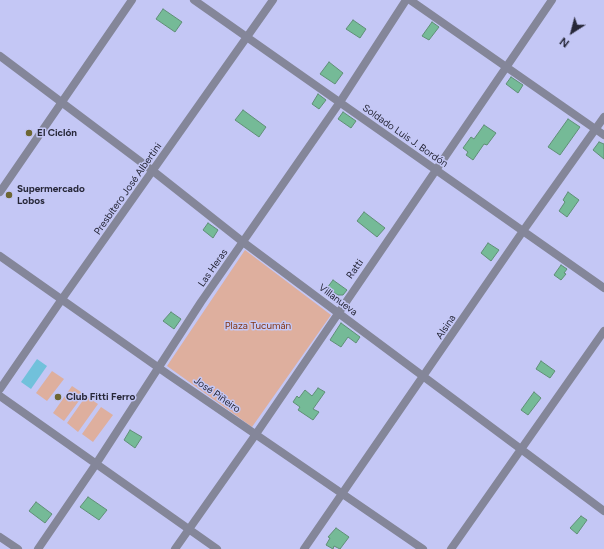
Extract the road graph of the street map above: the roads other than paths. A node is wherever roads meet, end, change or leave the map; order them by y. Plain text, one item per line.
1 (132, 0) edge
2 (194, 0) edge
3 (273, 0) edge
4 (406, 0) edge
5 (410, 0) edge
6 (552, 0) edge
7 (248, 37) junction
8 (0, 56) edge
9 (506, 66) junction
10 (62, 101) junction
11 (340, 102) junction
12 (604, 117) edge
13 (596, 129) junction
14 (604, 135) edge
15 (436, 170) junction
16 (153, 171) junction
17 (0, 192) edge
18 (524, 231) junction
19 (243, 242) junction
20 (0, 256) edge
21 (604, 288) edge
22 (62, 298) junction
23 (338, 312) junction
24 (604, 331) edge
25 (159, 367) junction
26 (424, 377) junction
27 (0, 389) edge
28 (0, 396) edge
29 (256, 434) junction
30 (521, 449) junction
31 (96, 464) junction
32 (343, 494) junction
33 (604, 511) edge
34 (189, 530) junction
35 (0, 536) edge
36 (18, 549) edge
37 (38, 549) edge
38 (175, 549) edge
39 (217, 549) edge
40 (304, 549) edge
41 (423, 549) edge
42 (451, 549) edge

1 - 10 street
2 - 7 street, Soldado Luis J. Bordón
3 - 7 street, Presbítero José Albertini
4 - 11 street, Las Heras
5 - 9 street
6 - 9 street, Ratti
7 - 11 street, Soldado Luis J. Bordón
7 - 16 street, Presbítero José Albertini
8 - 10 street, Villanueva
9 - 13 street
9 - 15 street, Ratti
10 - 16 street, Villanueva
10 - 17 street
11 - 15 street, Soldado Luis J. Bordón
11 - 19 street, Las Heras
12 - 13 street, Alsina
13 - 14 street
13 - 18 street, Alsina
15 - 18 street, Soldado Luis J. Bordón
15 - 23 street, Ratti
16 - 19 street, Villanueva
16 - 22 street, Presbítero José Albertini
18 - 21 street, Soldado Luis J. Bordón
18 - 26 street, Alsina
19 - 23 street, Villanueva
19 - 25 street, Las Heras
20 - 22 street, José Piñeiro
22 - 25 street, José Piñeiro
22 - 27 street, Presbítero José Albertini
23 - 26 street, Villanueva
23 - 29 street, Ratti
24 - 30 street
25 - 29 street, José Piñeiro
25 - 31 street, Las Heras
26 - 30 street, Villanueva
26 - 32 street, Alsina
28 - 31 street
29 - 32 street, José Piñeiro
29 - 34 street, Ratti
30 - 33 street, Villanueva
30 - 42 street
31 - 34 street
31 - 37 street, Las Heras
32 - 40 street, Alsina
32 - 41 street, José Piñeiro
34 - 38 street, Ratti
34 - 39 street
35 - 36 street

